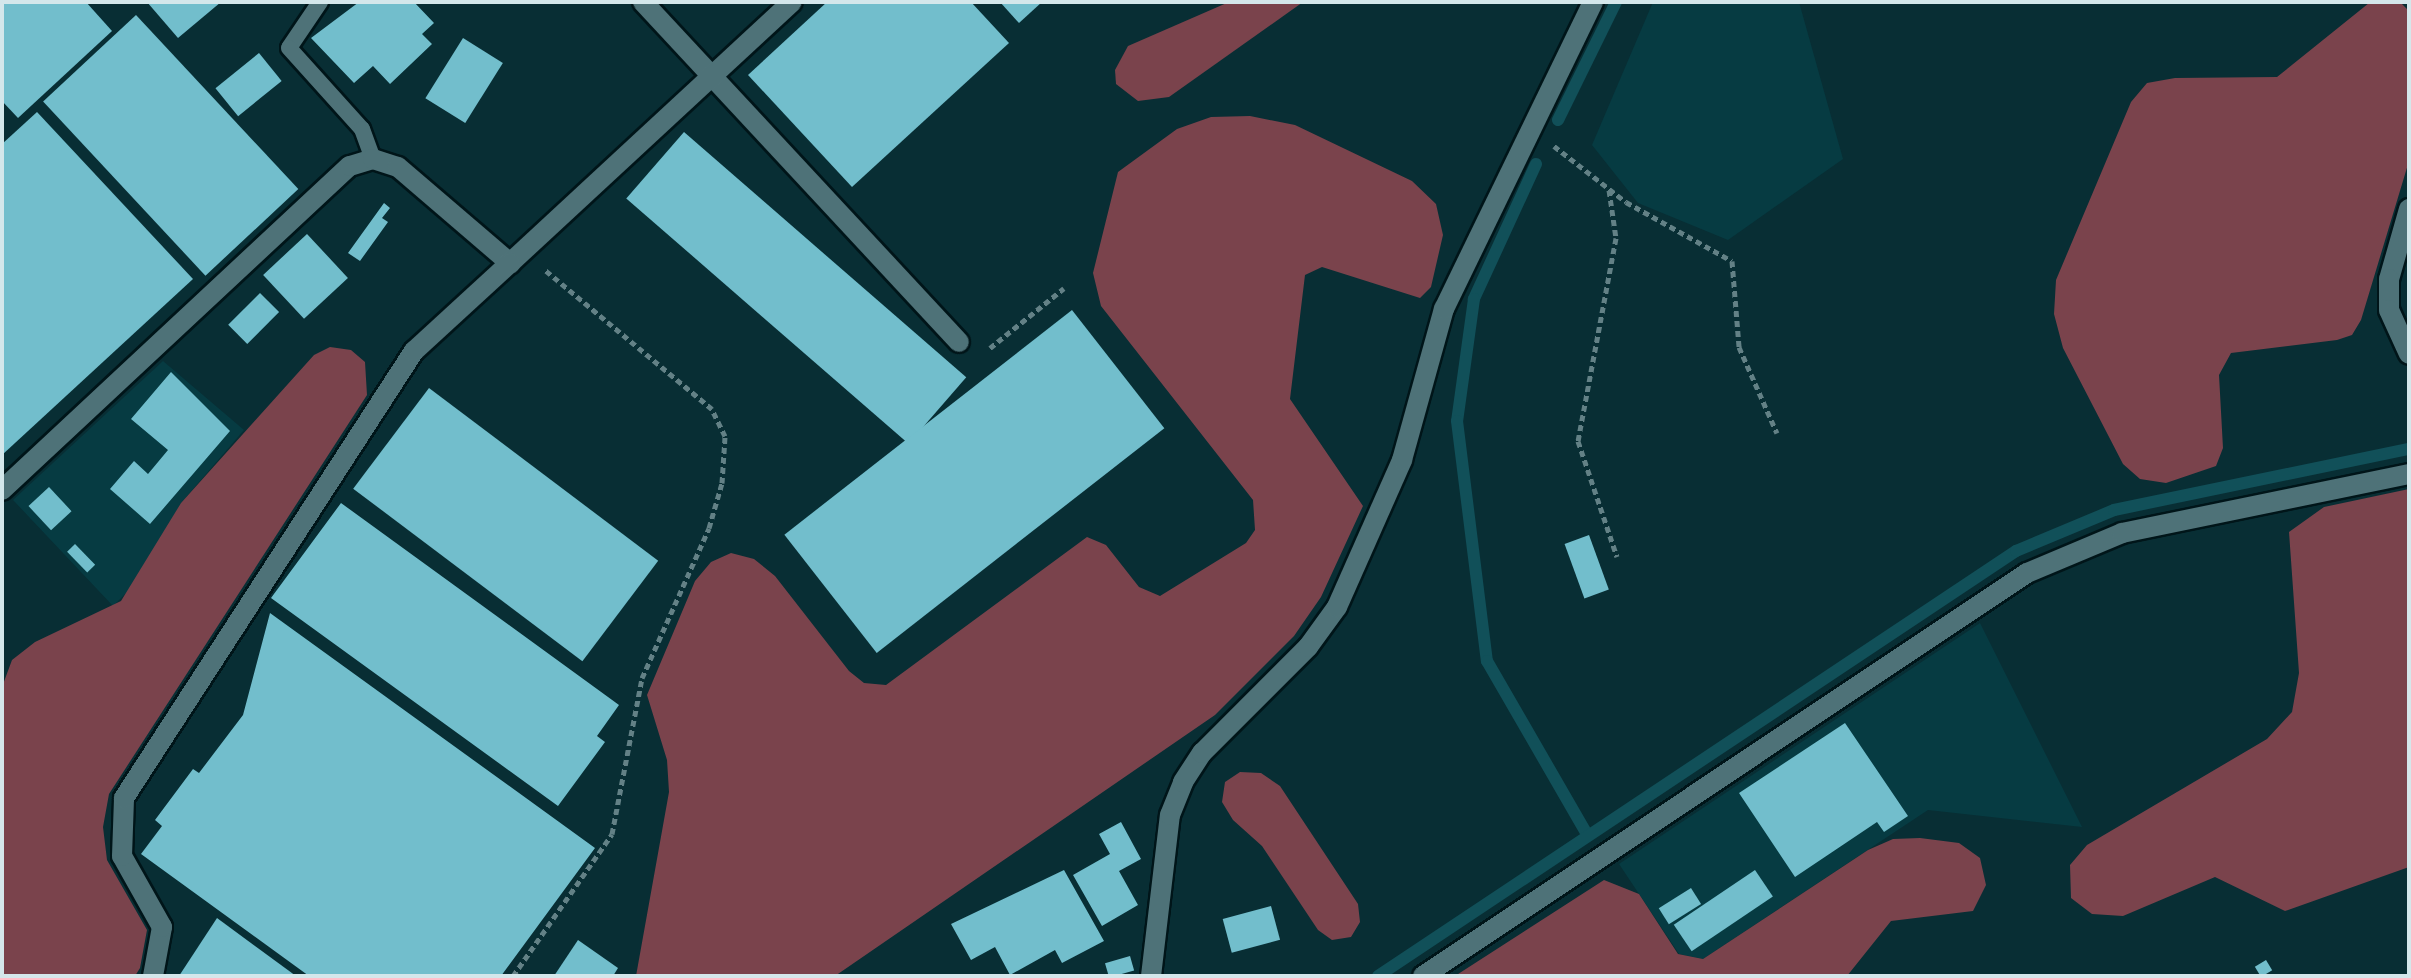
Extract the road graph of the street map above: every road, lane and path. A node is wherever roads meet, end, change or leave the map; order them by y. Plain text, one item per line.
1 (320, 2) edge
2 (643, 2) edge
3 (792, 2) edge
4 (1593, 2) edge
5 (712, 76) junction
6 (1528, 132) junction
7 (373, 159) junction
8 (1609, 189) junction
9 (2409, 209) edge
10 (516, 257) junction
11 (1064, 288) dead end
12 (959, 342) joint
13 (2409, 354) edge
14 (1777, 433) dead end
15 (2409, 474) edge
16 (2, 490) edge
17 (1617, 557) dead end
18 (153, 976) edge
19 (513, 976) edge
20 (1151, 976) edge
21 (1423, 976) edge

1 - 7 lane
2 - 5 street
3 - 5 street
4 - 6 street
5 - 10 street
5 - 12 street
6 - 8 path
6 - 20 street
7 - 10 street
7 - 16 street
8 - 14 path
8 - 17 path
9 - 13 street
10 - 18 street
10 - 19 path
11 - 12 path
15 - 21 street

